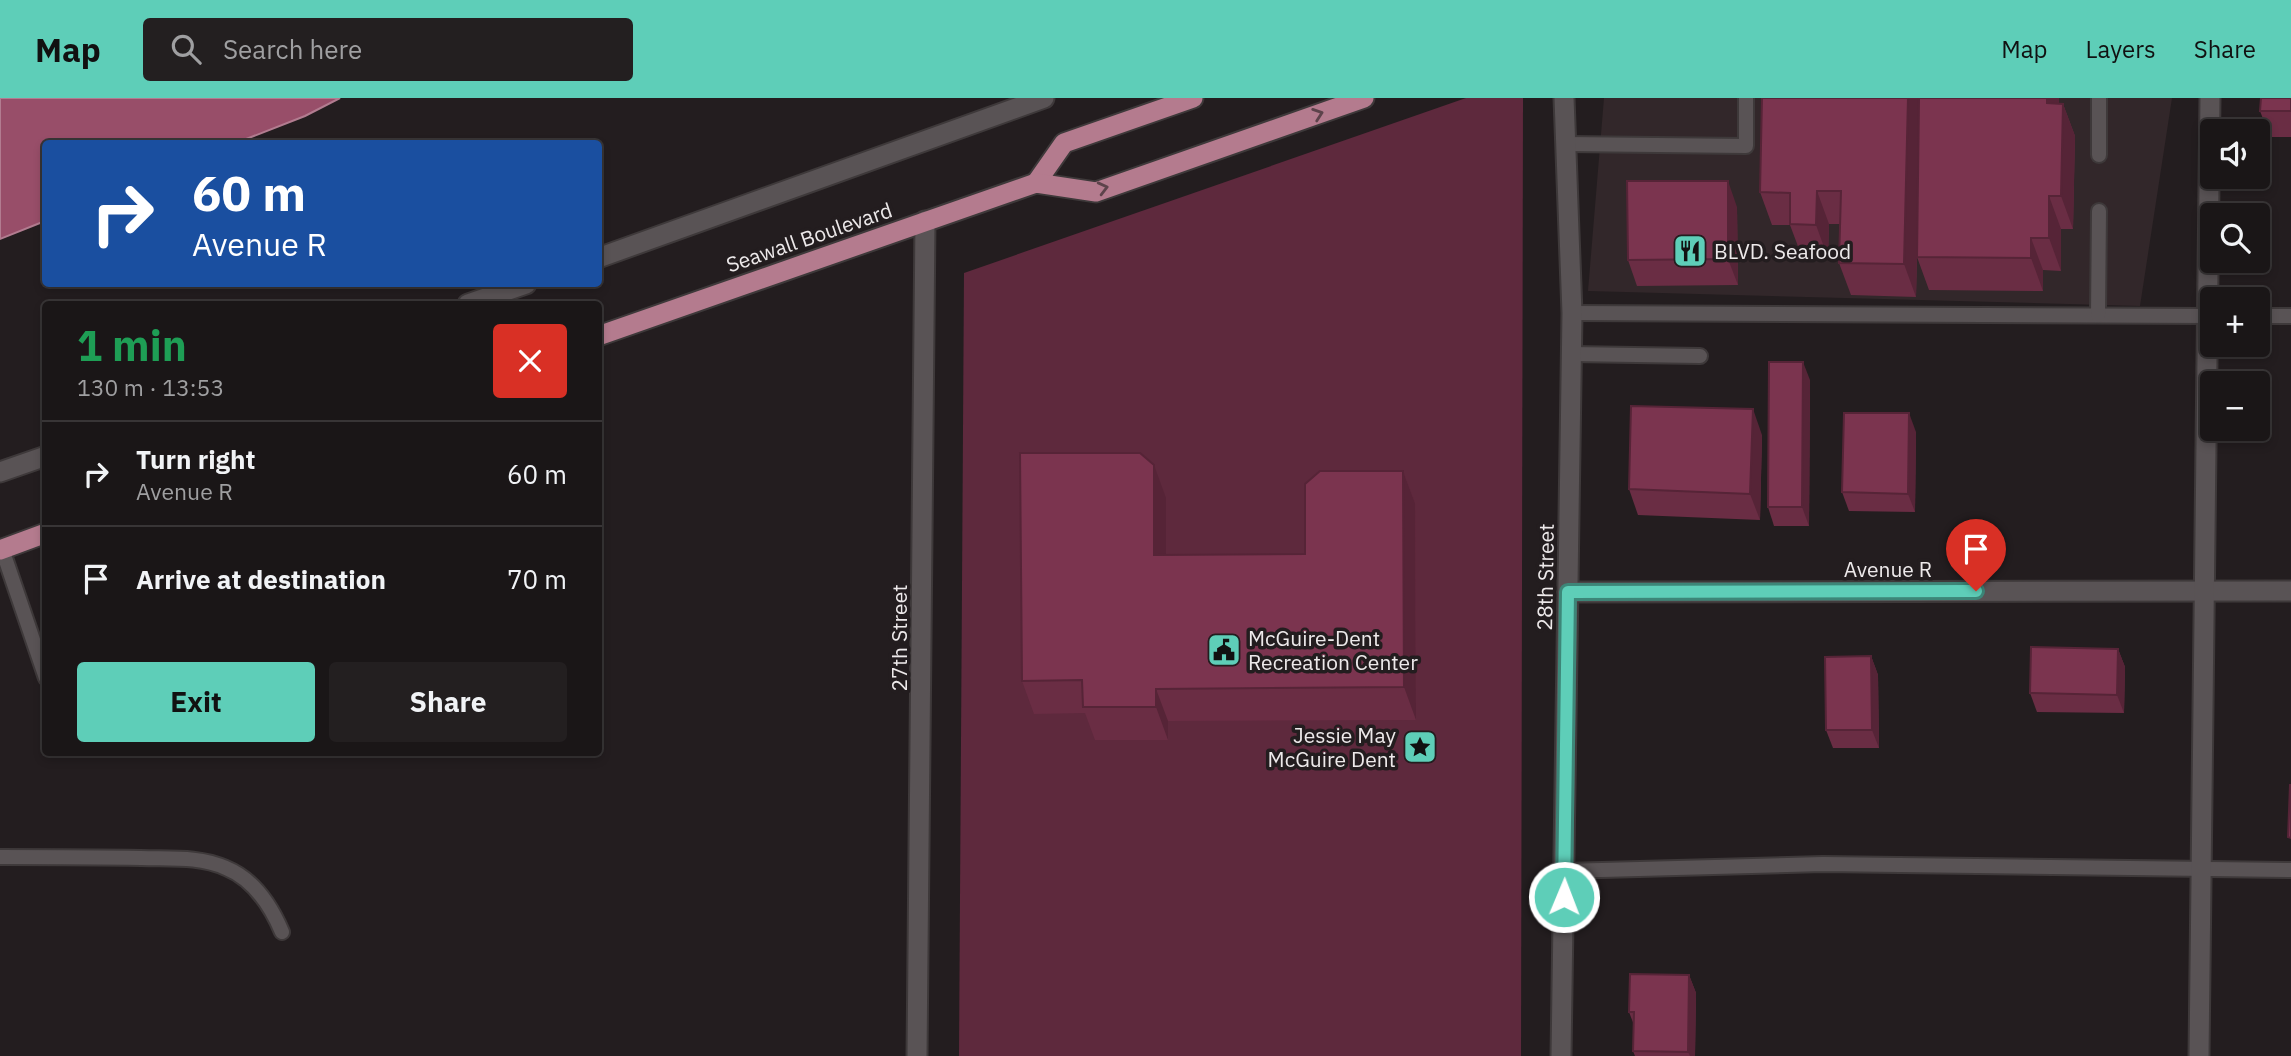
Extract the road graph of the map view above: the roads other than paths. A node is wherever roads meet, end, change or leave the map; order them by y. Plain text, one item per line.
1 (1044, 98) edge
2 (1193, 98) edge
3 (1364, 98) edge
4 (1564, 98) edge
5 (1746, 98) edge
6 (2099, 98) edge
7 (2210, 98) edge
8 (1566, 144) junction
9 (2099, 155) dead end
10 (1036, 183) junction
11 (2099, 211) dead end
12 (925, 221) junction
13 (602, 257) edge
14 (517, 287) edge
15 (2210, 287) edge
16 (477, 301) edge
17 (1572, 313) junction
18 (2098, 315) junction
19 (2200, 316) edge
20 (2270, 316) edge
21 (2291, 316) edge
22 (602, 335) edge
23 (1571, 354) junction
24 (1700, 356) dead end
25 (2209, 357) edge
26 (42, 457) edge
27 (0, 472) edge
28 (42, 534) edge
29 (1, 549) edge
30 (2206, 591) junction
31 (2291, 591) edge
32 (1568, 592) junction
33 (42, 667) edge
34 (0, 857) edge
35 (2202, 870) junction
36 (2291, 870) edge
37 (1564, 871) junction
38 (282, 932) dead end
39 (917, 1056) edge
40 (1561, 1056) edge
41 (2199, 1056) edge

1 - 13 street
2 - 10 main road
10 -> 3 main road, Seawall Boulevard
4 - 8 street, 28th Street
5 - 8 lane
6 - 9 lane
7 - 15 street
8 - 17 street, 28th Street
10 - 12 main road, Seawall Boulevard
11 - 18 lane
12 - 22 main road, Seawall Boulevard
12 - 39 street, 27th Street
14 - 16 street
17 - 18 lane
17 - 23 street, 28th Street
18 - 19 lane
20 - 21 lane
23 - 24 lane
23 - 32 street, 28th Street
25 - 30 street
26 - 27 street
28 - 29 main road
29 - 33 lane
30 - 31 street, Avenue R
30 - 32 street, Avenue R
30 - 35 street
32 - 37 street, 28th Street
34 - 38 lane
35 - 36 lane
35 - 37 lane
35 - 41 street
37 - 40 street, 28th Street

